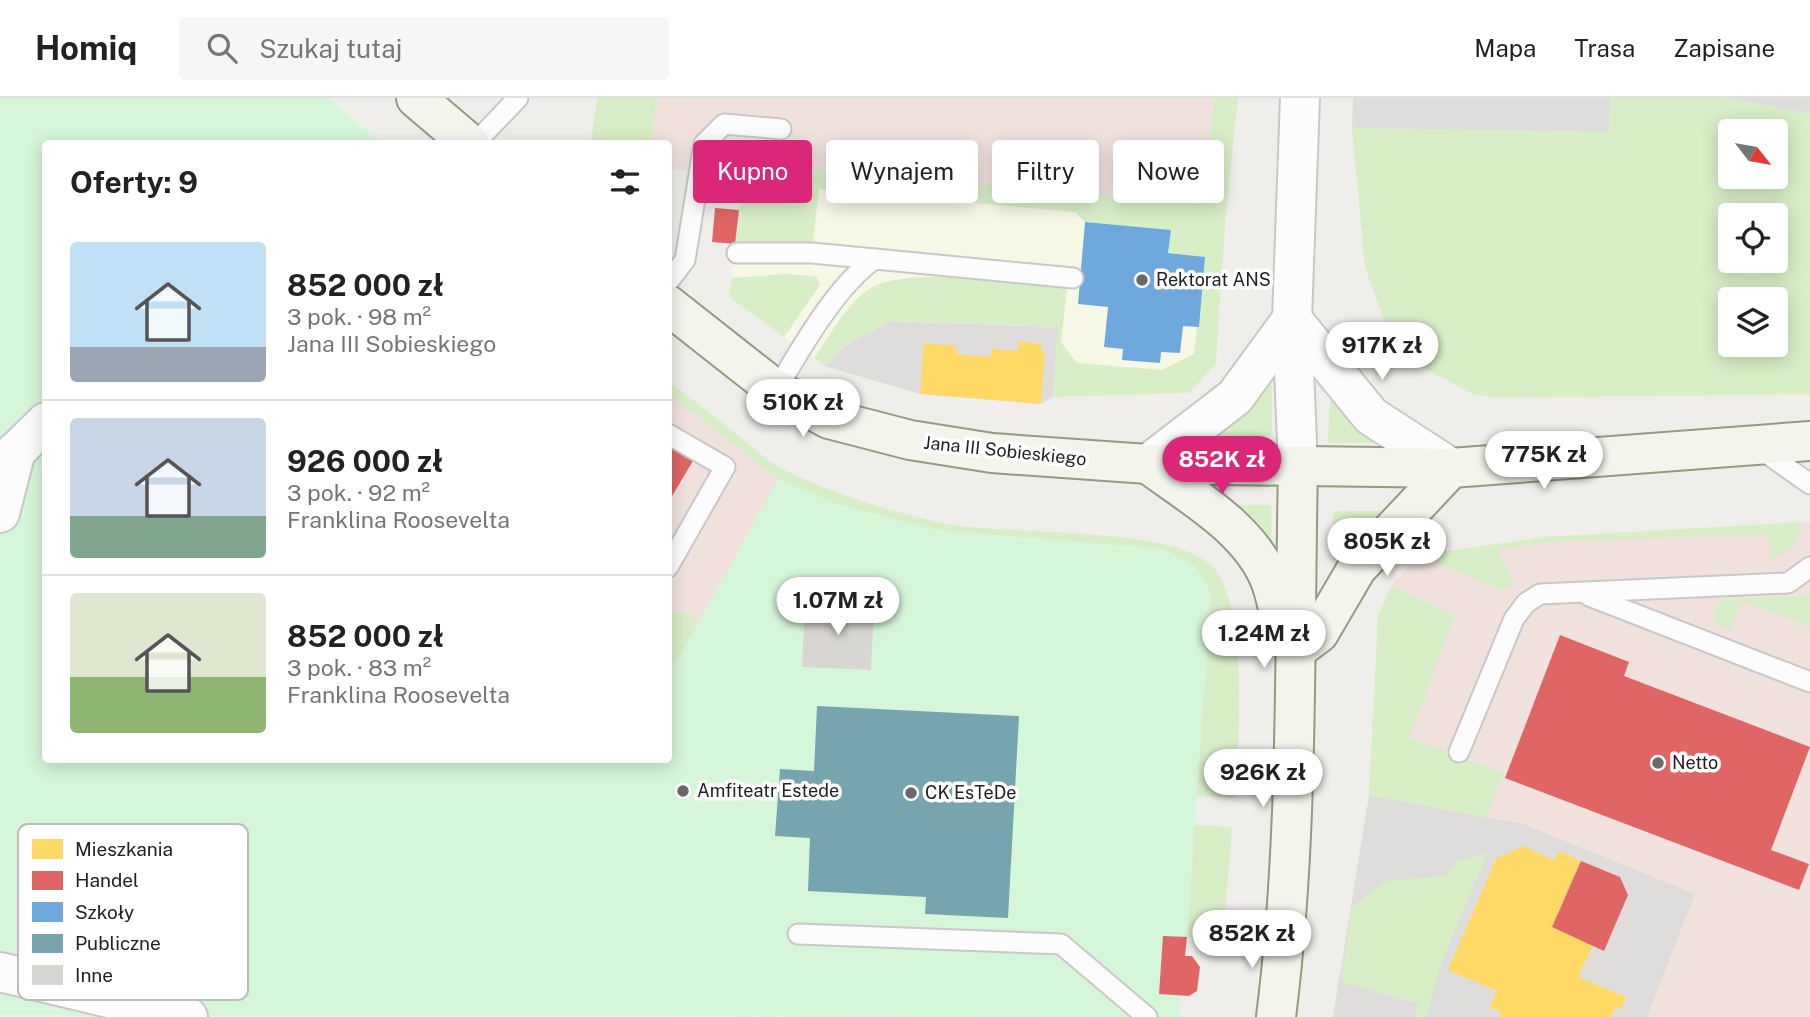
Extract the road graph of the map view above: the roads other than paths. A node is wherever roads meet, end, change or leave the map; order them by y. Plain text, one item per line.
1 (416, 98) edge
2 (518, 98) edge
3 (1300, 98) edge
4 (781, 130) dead end
5 (467, 140) edge
6 (476, 140) edge
7 (737, 253) dead end
8 (875, 259) junction
9 (672, 277) edge
10 (1073, 278) dead end
11 (672, 308) edge
12 (1292, 319) junction
13 (776, 390) junction
14 (42, 426) edge
15 (672, 436) edge
16 (1808, 442) edge
17 (1752, 443) junction
18 (8, 459) edge
19 (1148, 464) junction
20 (1298, 468) junction
21 (1451, 468) junction
22 (1810, 484) edge
23 (0, 513) edge
24 (672, 560) edge
25 (1810, 567) edge
26 (1581, 593) junction
27 (1295, 651) junction
28 (1810, 682) edge
29 (1459, 752) dead end
30 (797, 934) dead end
31 (0, 972) edge
32 (18, 976) edge
33 (117, 1000) edge
34 (188, 1017) edge
35 (1147, 1017) edge
36 (1276, 1017) edge

1 - 5 street
2 - 6 lane
3 - 12 street
4 - 9 lane
7 - 8 lane
8 - 10 lane
8 - 13 lane
11 - 13 street, Jana III Sobieskiego
12 - 19 street
12 - 20 street
12 - 21 street
13 - 19 street, Jana III Sobieskiego
14 - 18 street
15 - 24 lane
16 - 17 street, Jana III Sobieskiego
17 - 21 street, Jana III Sobieskiego
17 - 22 lane
18 - 23 street
19 - 20 street, Jana III Sobieskiego
19 - 27 street
20 - 21 street, Jana III Sobieskiego
20 - 27 street
21 - 27 street
25 - 26 lane
26 - 28 lane
26 - 29 lane
27 - 36 street
30 - 35 lane
31 - 32 street
33 - 34 street

